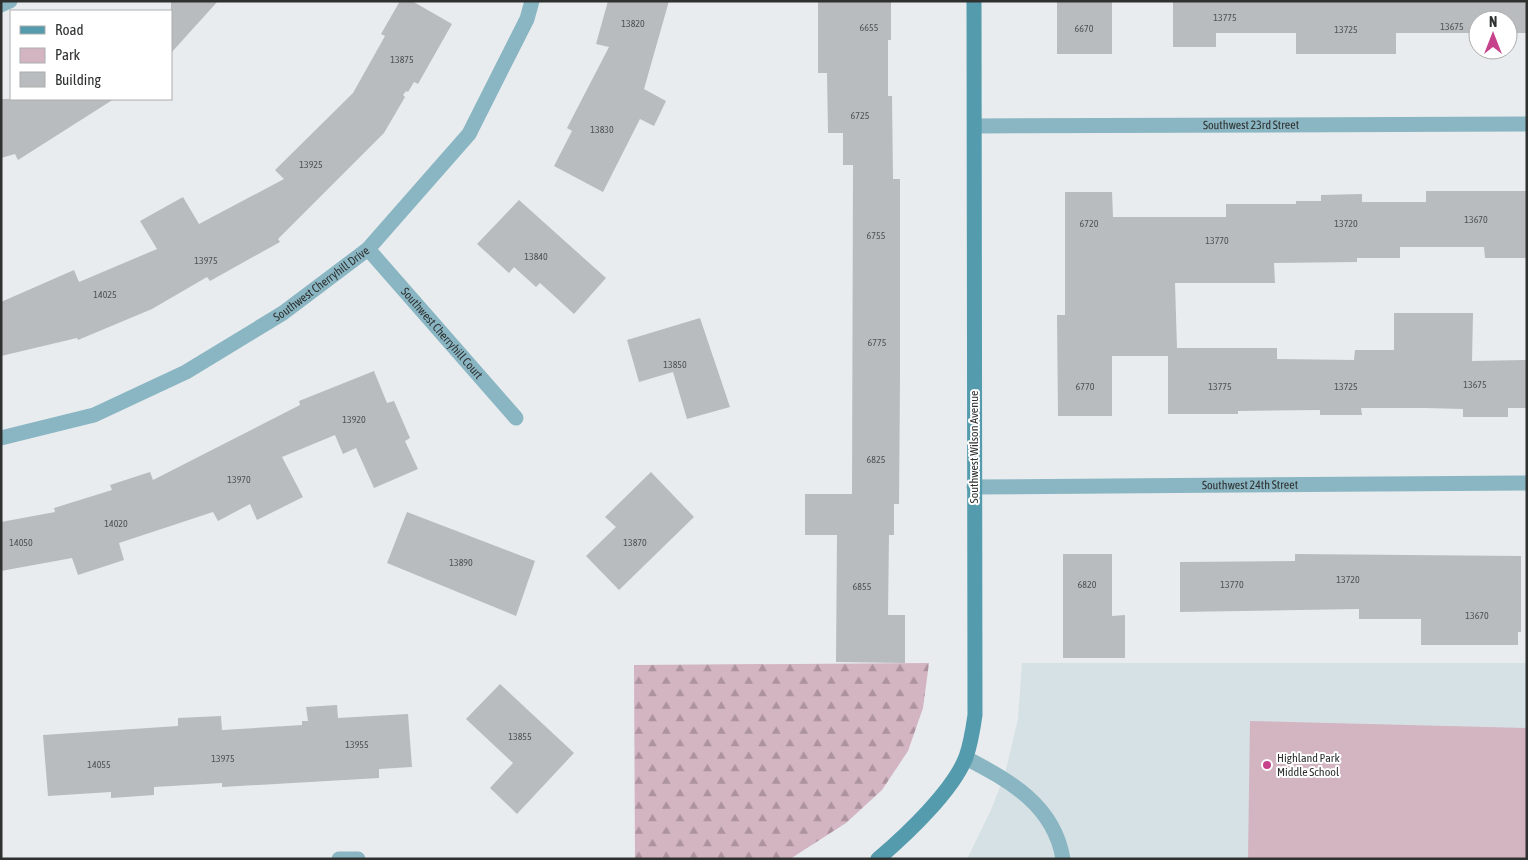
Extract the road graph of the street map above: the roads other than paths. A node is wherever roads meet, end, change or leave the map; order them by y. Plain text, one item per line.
1 (10, 1) edge
2 (532, 1) edge
3 (974, 1) edge
4 (1, 5) edge
5 (1527, 124) edge
6 (975, 126) junction
7 (368, 249) junction
8 (516, 418) dead end
9 (1, 438) edge
10 (1527, 483) edge
11 (974, 487) junction
12 (966, 758) junction
13 (339, 859) edge
14 (358, 859) edge
15 (878, 859) edge
16 (1063, 859) edge

1 - 4 street
2 - 7 street, Southwest Cherryhill Drive
3 - 6 street, Southwest Wilson Avenue
5 - 6 street, Southwest 23rd Street
6 - 11 street, Southwest Wilson Avenue
7 - 8 street, Southwest Cherryhill Court
7 - 9 street, Southwest Cherryhill Drive
10 - 11 street, Southwest 24th Street
11 - 12 street, Southwest Wilson Avenue
12 - 15 street, Southwest Wilson Avenue
12 - 16 street
13 - 14 street

